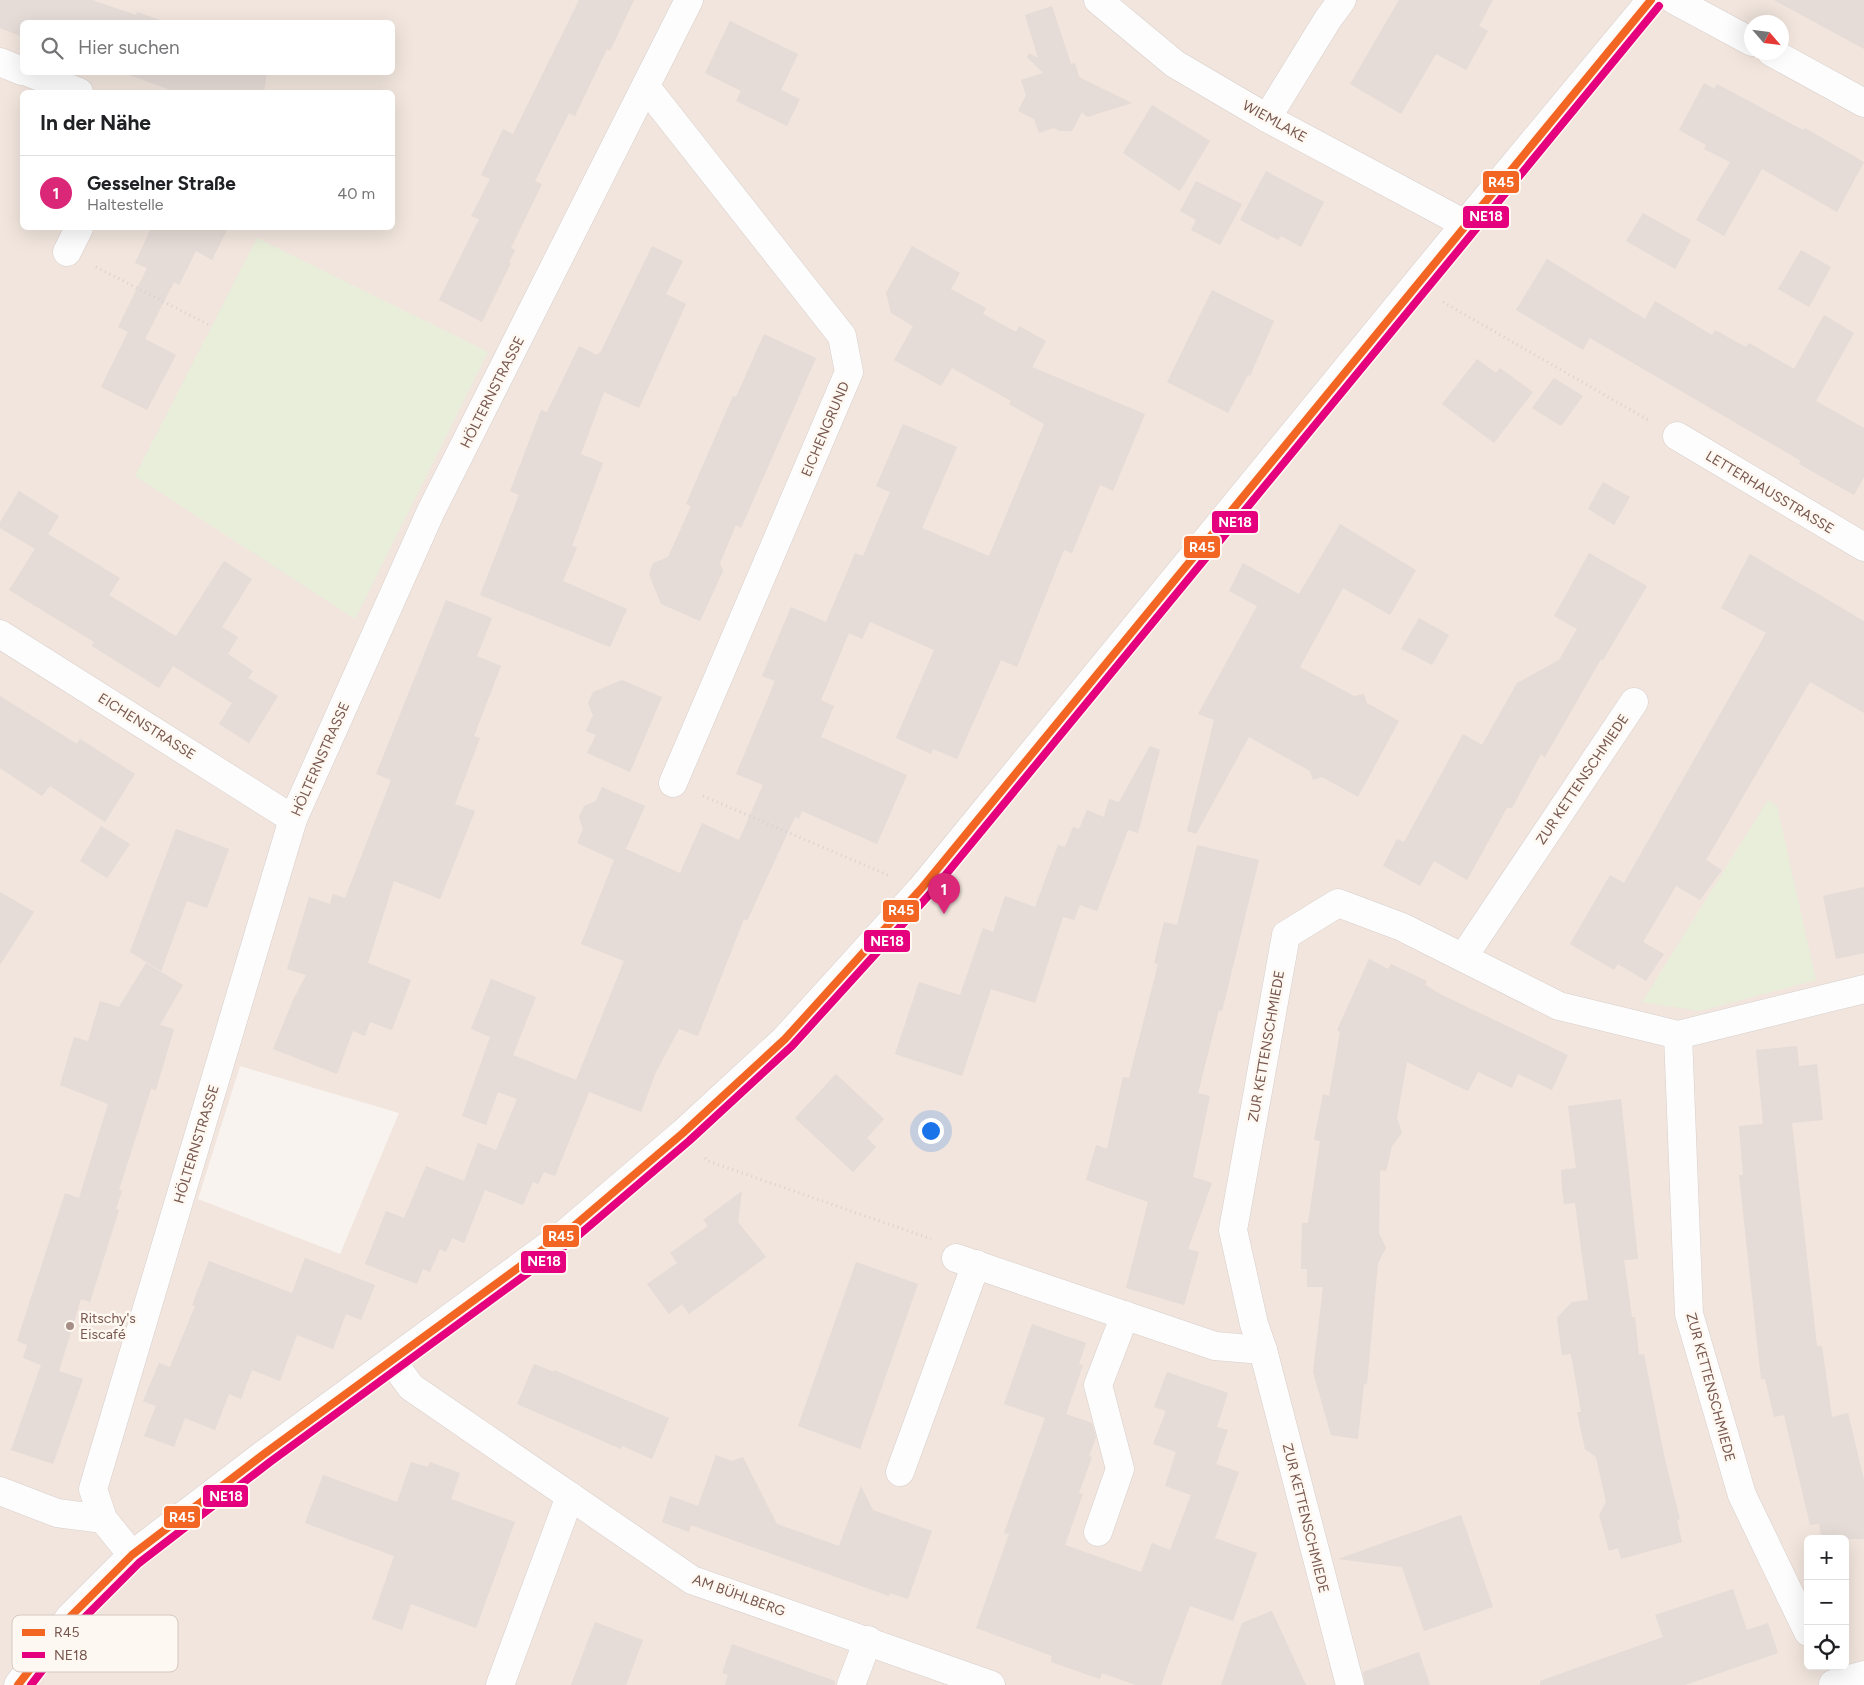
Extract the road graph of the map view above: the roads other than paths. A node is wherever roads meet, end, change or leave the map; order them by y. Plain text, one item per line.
1 (689, 0) edge
2 (1098, 0) edge
3 (1342, 0) edge
4 (1651, 0) edge
5 (1674, 0) edge
6 (1744, 38) edge
7 (1786, 60) edge
8 (0, 62) edge
9 (20, 70) edge
10 (35, 75) edge
11 (646, 87) junction
12 (74, 90) edge
13 (1864, 103) edge
14 (1267, 118) junction
15 (1464, 224) junction
16 (78, 230) edge
17 (67, 252) road end
18 (1677, 436) road end
19 (1864, 547) edge
20 (0, 634) edge
21 (1634, 702) dead end
22 (673, 783) road end
23 (293, 818) junction
24 (1464, 956) junction
25 (1864, 989) edge
26 (1678, 1035) junction
27 (1125, 1315) junction
28 (1263, 1350) junction
29 (392, 1361) junction
30 (900, 1472) dead end
31 (0, 1491) edge
32 (570, 1496) junction
33 (103, 1518) junction
34 (1098, 1532) dead end
35 (132, 1556) junction
36 (72, 1615) edge
37 (1805, 1625) edge
38 (868, 1640) junction
39 (28, 1672) edge
40 (1864, 1675) edge
41 (1829, 1678) edge
42 (18, 1685) edge
43 (500, 1685) edge
44 (851, 1685) edge
45 (992, 1685) edge
46 (1350, 1685) edge

1 - 11 street, HÖLTERNSTRASSE
2 - 14 street, WIEMLAKE
3 - 14 street
4 - 15 street
5 - 6 street
7 - 13 street
8 - 9 street
10 - 12 street
11 - 22 street, EICHENGRUND
11 - 23 street, HÖLTERNSTRASSE
14 - 15 street, WIEMLAKE
15 - 29 street
16 - 17 street
18 - 19 street, LETTERHAUSSTRASSE
20 - 23 street, EICHENSTRASSE
21 - 24 street, ZUR KETTENSCHMIEDE
23 - 33 street, HÖLTERNSTRASSE
24 - 26 street, ZUR KETTENSCHMIEDE
24 - 28 street, ZUR KETTENSCHMIEDE
25 - 26 street, ZUR KETTENSCHMIEDE
26 - 37 street, ZUR KETTENSCHMIEDE
27 - 28 street
27 - 30 street
27 - 34 street
28 - 46 street, ZUR KETTENSCHMIEDE
29 - 32 street, AM BÜHLBERG
29 - 35 street
31 - 33 street
32 - 38 street, AM BÜHLBERG
32 - 43 street
33 - 35 street, HÖLTERNSTRASSE
35 - 36 street
38 - 44 street
38 - 45 street, AM BÜHLBERG
39 - 42 street
40 - 41 street

